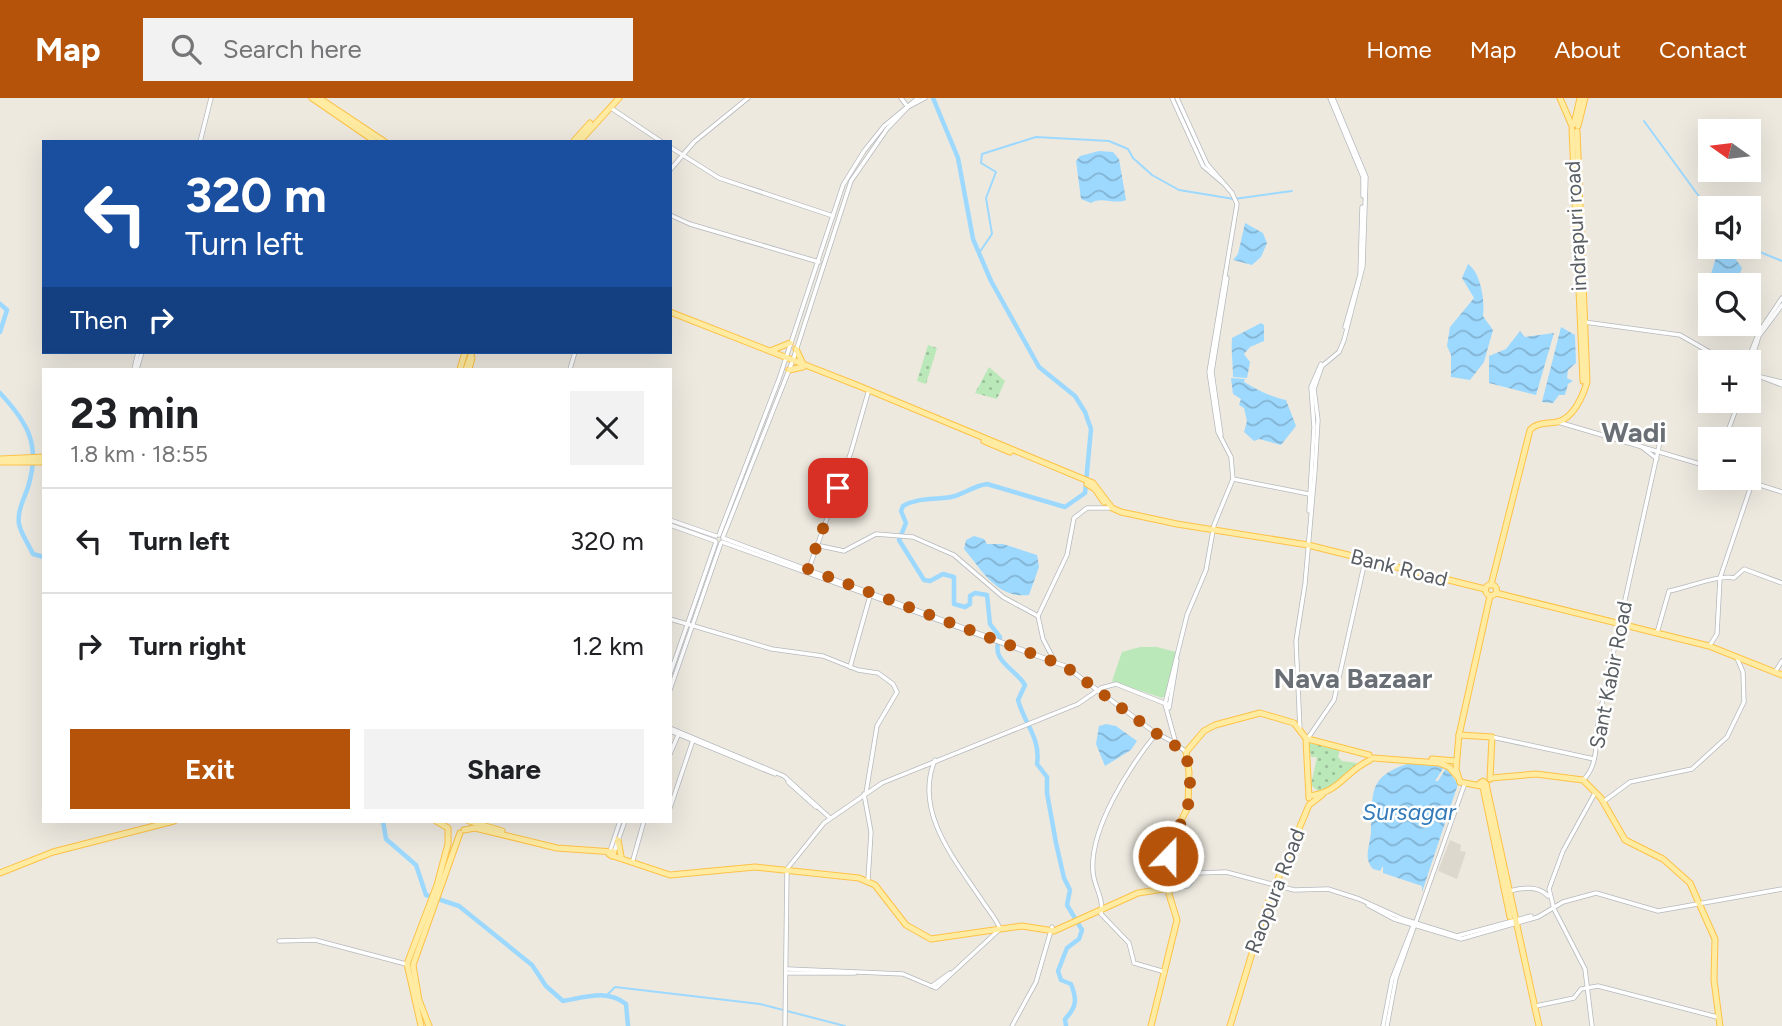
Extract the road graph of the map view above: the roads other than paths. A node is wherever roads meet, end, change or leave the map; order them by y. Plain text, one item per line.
1 (211, 98) edge
2 (312, 98) edge
3 (319, 98) edge
4 (613, 98) edge
5 (619, 98) edge
6 (748, 98) edge
7 (903, 98) edge
8 (918, 98) edge
9 (925, 98) edge
10 (1174, 98) edge
11 (1332, 98) edge
12 (1561, 98) edge
13 (1583, 98) edge
14 (908, 105) junction
15 (610, 107) junction
16 (341, 116) junction
17 (1575, 127) junction
18 (201, 140) edge
19 (373, 140) edge
20 (382, 140) edge
21 (575, 140) edge
22 (581, 140) edge
23 (659, 140) edge
24 (672, 148) edge
25 (682, 155) junction
26 (672, 168) edge
27 (672, 216) edge
28 (836, 217) junction
29 (822, 263) junction
30 (1782, 298) edge
31 (1782, 305) edge
32 (672, 315) edge
33 (672, 315) edge
34 (1583, 322) junction
35 (790, 343) junction
36 (796, 349) junction
37 (1706, 350) edge
38 (1752, 350) edge
39 (1755, 350) edge
40 (770, 351) junction
41 (784, 358) junction
42 (793, 361) junction
43 (803, 365) junction
44 (789, 370) junction
45 (1761, 377) edge
46 (1782, 384) edge
47 (868, 393) junction
48 (1557, 422) junction
49 (1533, 426) junction
50 (1661, 436) dead end
51 (997, 444) junction
52 (1640, 445) junction
53 (1658, 450) junction
54 (42, 459) edge
55 (1657, 459) junction
56 (0, 460) edge
57 (1698, 463) edge
58 (1233, 479) junction
59 (1761, 486) edge
60 (1750, 490) edge
61 (1782, 492) edge
62 (1312, 494) junction
63 (1110, 508) junction
64 (672, 524) edge
65 (1213, 532) junction
66 (719, 539) junction
67 (816, 545) junction
68 (1308, 547) junction
69 (1365, 561) junction
70 (808, 571) junction
71 (1720, 578) junction
72 (1782, 583) edge
73 (1489, 586) junction
74 (1493, 594) junction
75 (870, 596) junction
76 (1038, 616) junction
77 (672, 620) edge
78 (1620, 624) junction
79 (689, 626) junction
80 (1657, 633) junction
81 (989, 637) junction
82 (1709, 646) junction
83 (1736, 657) junction
84 (1782, 661) edge
85 (1054, 662) junction
86 (850, 667) junction
87 (672, 669) edge
88 (1775, 672) junction
89 (1782, 675) edge
90 (672, 683) edge
91 (1097, 690) junction
92 (1168, 704) junction
93 (1300, 730) junction
94 (672, 731) edge
95 (679, 733) junction
96 (1156, 733) junction
97 (1459, 734) junction
98 (1492, 737) junction
99 (693, 739) junction
100 (1307, 739) junction
101 (1177, 744) junction
102 (672, 749) edge
103 (1185, 752) junction
104 (1371, 757) junction
105 (1594, 759) junction
106 (935, 760) junction
107 (1456, 761) junction
108 (925, 764) junction
109 (932, 768) junction
110 (869, 777) junction
111 (1583, 780) junction
112 (1462, 781) junction
113 (1485, 783) junction
114 (872, 789) junction
115 (1595, 792) junction
116 (865, 793) junction
117 (1322, 794) junction
118 (1309, 796) junction
119 (672, 802) edge
120 (1603, 802) junction
121 (1309, 804) junction
122 (830, 818) junction
123 (157, 823) edge
124 (166, 823) edge
125 (439, 823) edge
126 (449, 823) edge
127 (466, 823) edge
128 (473, 823) edge
129 (621, 823) edge
130 (622, 823) edge
131 (643, 823) edge
132 (448, 828) junction
133 (462, 832) junction
134 (500, 832) junction
135 (618, 840) joint
136 (51, 852) junction
137 (613, 853) junction
138 (633, 860) junction
139 (790, 866) junction
140 (0, 872) edge
141 (869, 879) junction
142 (1551, 883) junction
143 (439, 886) junction
144 (1275, 886) junction
145 (1170, 888) junction
146 (1782, 889) edge
147 (1542, 891) junction
148 (1507, 892) junction
149 (1549, 898) junction
150 (1702, 904) junction
151 (1101, 909) junction
152 (1554, 909) junction
153 (1513, 922) junction
154 (1416, 923) junction
155 (998, 927) junction
156 (1054, 929) junction
157 (279, 941) dead end
158 (410, 965) junction
159 (788, 971) junction
160 (1164, 972) junction
161 (1589, 987) junction
162 (1536, 1006) junction
163 (1717, 1017) junction
164 (785, 1023) edge
165 (425, 1026) edge
166 (1013, 1026) edge
167 (1151, 1026) edge
168 (1230, 1026) edge
169 (1385, 1026) edge
170 (1537, 1026) edge
171 (1592, 1026) edge
172 (1720, 1026) edge

1 - 18 street
2 - 16 main road
3 - 16 main road
4 - 21 main road
5 - 15 main road
6 - 25 street
7 - 14 street
8 - 14 street
9 - 14 street
10 - 58 street
11 - 62 street
12 - 17 main road
13 - 17 main road, indrapuri road
14 - 28 street
15 - 22 main road
15 - 23 street
16 - 19 main road
16 - 20 main road
17 - 34 main road, indrapuri road
24 - 25 street
25 - 26 street
25 - 28 street
27 - 29 street
28 - 29 street
29 - 35 street
29 - 36 street
30 - 38 street
31 - 39 street
32 - 40 main road
33 - 41 main road
34 - 37 street
34 - 48 main road
34 - 48 main road
35 - 40 main road
35 - 41 street
36 - 42 street
36 - 43 main road
40 - 41 main road
41 - 42 main road
41 - 66 street
42 - 43 main road
42 - 44 street
43 - 44 main road
43 - 47 main road
43 - 51 main road
44 - 66 street
45 - 46 street
47 - 51 main road
47 - 67 street
48 - 49 main road
48 - 52 street
49 - 73 main road
49 - 73 main road
50 - 53 street, Sant Kabir Road
51 - 63 main road
52 - 53 street
52 - 55 street
53 - 55 street, Sant Kabir Road
53 - 57 street
54 - 56 main road
55 - 78 street, Sant Kabir Road
58 - 62 street
58 - 65 street
59 - 61 street
60 - 71 street
62 - 68 street
63 - 65 main road, Bank Road
63 - 76 street
64 - 66 street
65 - 68 main road, Bank Road
65 - 92 street
66 - 70 street
66 - 79 street
67 - 70 street
67 - 76 street
68 - 69 main road, Bank Road
68 - 93 street
69 - 73 main road, Bank Road
69 - 100 street
70 - 75 street
70 - 81 street
71 - 72 street
71 - 80 street
71 - 82 street
73 - 74 main road
73 - 74 main road
74 - 78 main road
74 - 97 main road
75 - 81 street
75 - 86 street
76 - 85 street
77 - 79 street
78 - 80 main road
78 - 105 street, Sant Kabir Road
79 - 86 street
79 - 87 street
79 - 90 street
80 - 82 main road
81 - 85 street
82 - 83 main road
83 - 88 main road
83 - 120 street
84 - 88 street
85 - 91 street
86 - 110 street
88 - 89 main road
91 - 92 street
91 - 96 street
91 - 106 street
92 - 101 street
93 - 100 main road
93 - 103 main road
94 - 95 street
95 - 99 street
95 - 102 street
96 - 101 street
96 - 151 street
97 - 98 main road
97 - 107 main road
98 - 105 street
98 - 113 main road
99 - 119 street
99 - 122 street
100 - 104 main road
100 - 118 main road
101 - 103 street
103 - 145 main road
104 - 107 main road
104 - 112 main road
104 - 117 main road, Raopura Road
105 - 111 street, Sant Kabir Road
106 - 108 street
106 - 109 street
107 - 112 main road
108 - 109 street
108 - 114 street
109 - 155 street
110 - 114 street
110 - 116 street
111 - 113 main road
111 - 115 main road
112 - 113 main road
112 - 154 street
113 - 148 main road
114 - 116 street
115 - 120 main road
115 - 142 street
116 - 122 street
116 - 141 street
117 - 118 main road
117 - 121 main road, Raopura Road
118 - 121 main road
120 - 150 main road
121 - 144 main road, Raopura Road
122 - 139 street
123 - 136 main road
124 - 136 main road
125 - 132 main road
126 - 132 main road
127 - 133 main road
128 - 134 main road
129 - 137 street
130 - 135 street
131 - 138 street
132 - 133 main road
132 - 143 main road
133 - 134 main road
133 - 143 main road
134 - 137 main road
135 - 137 main road
136 - 140 main road
137 - 138 main road
137 - 139 main road
138 - 139 main road
139 - 141 main road
139 - 159 street
141 - 155 main road
142 - 147 street
142 - 149 street
143 - 158 main road
144 - 145 street
144 - 154 street
144 - 168 main road, Raopura Road
145 - 151 main road
145 - 160 main road
146 - 150 street
147 - 148 street
147 - 149 street
148 - 153 main road
149 - 152 street
150 - 152 street
150 - 163 main road
151 - 156 main road
151 - 160 street
152 - 153 street
152 - 161 street
153 - 154 street
153 - 162 main road
153 - 170 main road
154 - 169 street
155 - 156 main road
155 - 159 street
156 - 166 street
157 - 158 street
158 - 165 main road
159 - 164 street
160 - 167 main road
161 - 162 street
161 - 163 street
161 - 171 street
162 - 170 main road
163 - 172 main road

